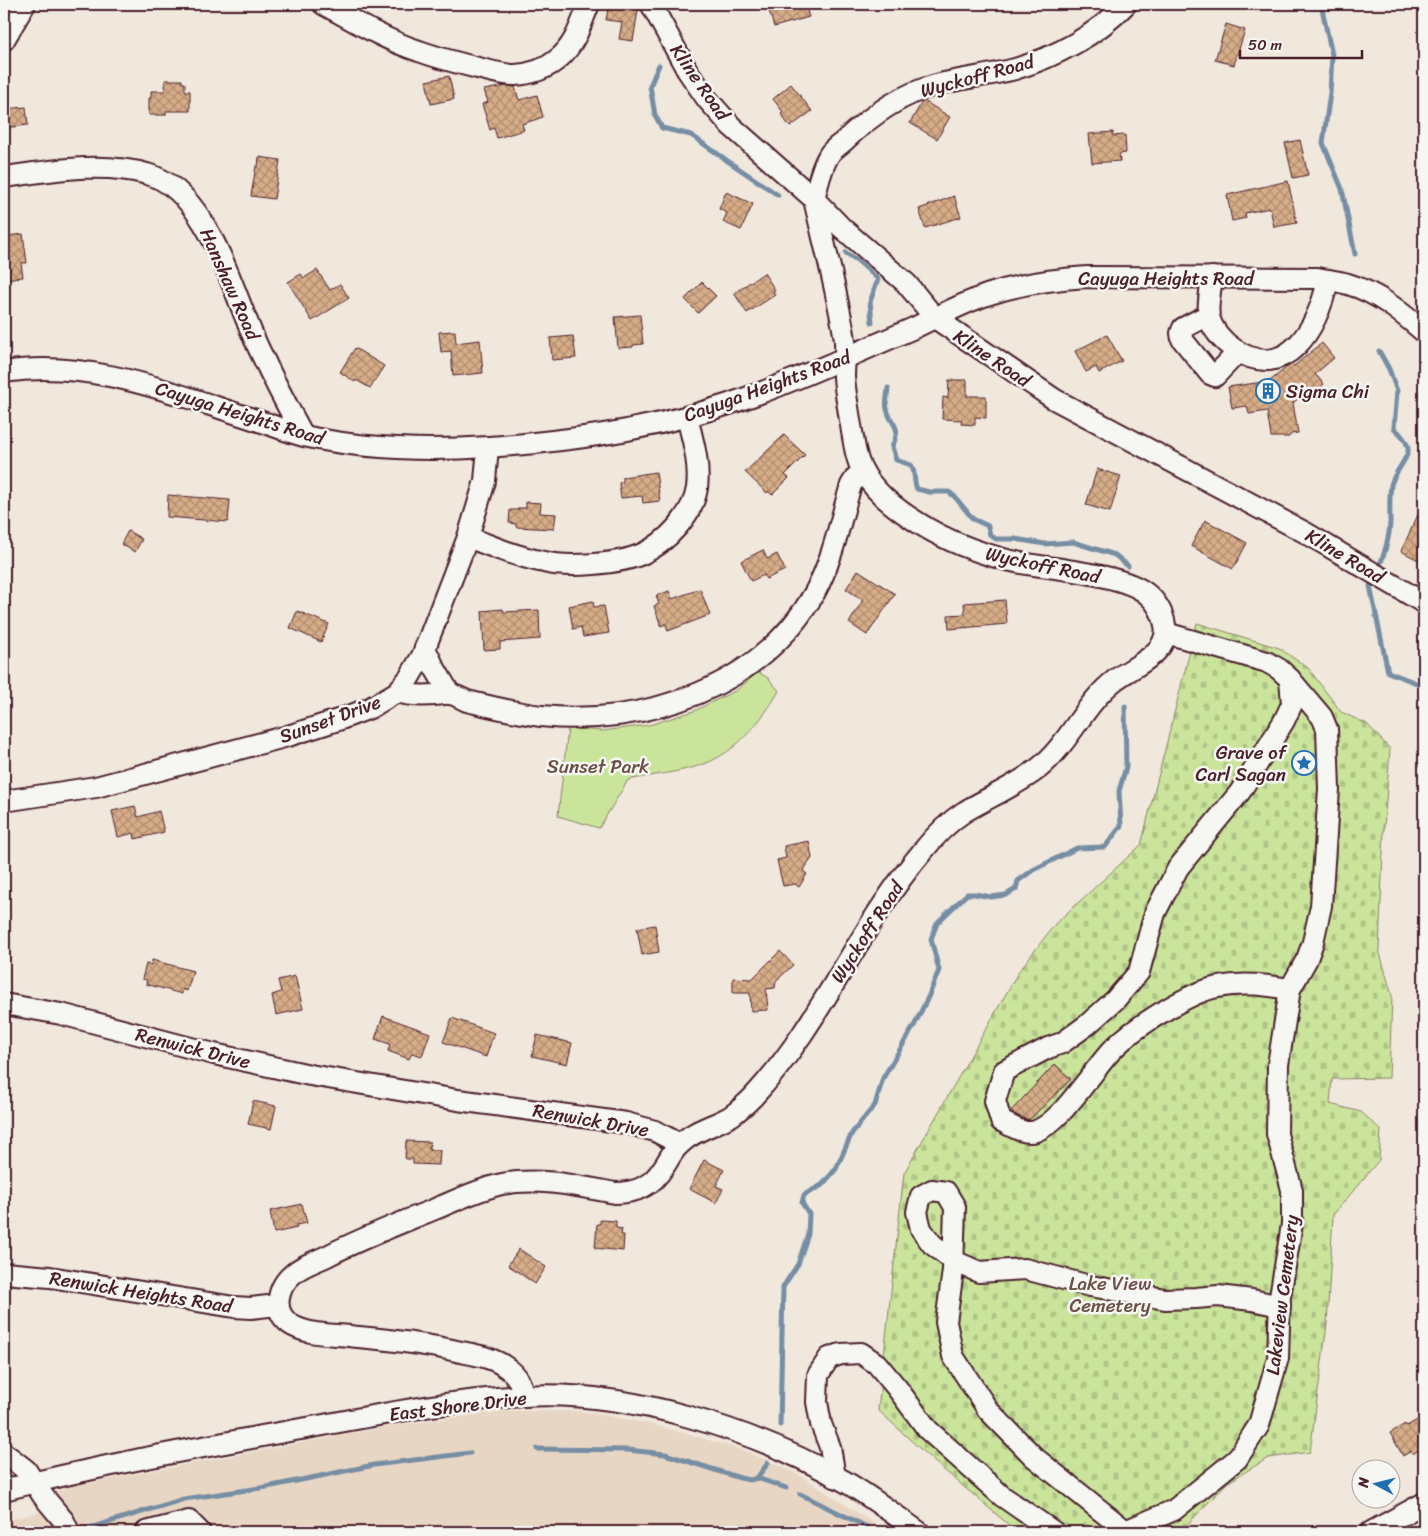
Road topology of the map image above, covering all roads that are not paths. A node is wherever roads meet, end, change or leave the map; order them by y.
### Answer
1 (25, 4) edge
2 (323, 4) edge
3 (589, 4) edge
4 (651, 4) edge
5 (1126, 4) edge
6 (4, 40) edge
7 (4, 177) edge
8 (814, 199) junction
9 (1212, 277) junction
10 (1328, 280) junction
11 (1208, 315) junction
12 (935, 318) junction
13 (1424, 332) edge
14 (1238, 352) junction
15 (845, 358) junction
16 (4, 372) edge
17 (687, 417) junction
18 (303, 435) junction
19 (488, 447) junction
20 (863, 471) junction
21 (468, 537) junction
22 (1424, 603) edge
23 (1166, 633) junction
24 (425, 648) junction
25 (1290, 679) junction
26 (398, 692) junction
27 (450, 694) junction
28 (4, 801) edge
29 (1290, 989) junction
30 (4, 1004) edge
31 (680, 1144) junction
32 (4, 1273) edge
33 (277, 1305) junction
34 (1280, 1306) junction
35 (524, 1396) junction
36 (4, 1453) edge
37 (835, 1477) junction
38 (34, 1482) junction
39 (4, 1490) edge
40 (1424, 1503) edge
41 (1395, 1526) edge
42 (1125, 1531) edge
43 (69, 1532) edge
44 (146, 1532) edge
45 (200, 1532) edge
46 (920, 1532) edge
47 (1054, 1532) edge
48 (1372, 1532) edge

1 - 6 street
2 - 3 street
4 - 8 street, Kline Road
5 - 8 street, Wyckoff Road
7 - 18 street, Hanshaw Road
8 - 12 street, Kline Road
8 - 15 street, Wyckoff Road
9 - 10 street, Cayuga Heights Road
9 - 11 street
9 - 12 street, Cayuga Heights Road
10 - 13 street, Cayuga Heights Road
10 - 14 street
11 - 14 street
11 - 14 street
12 - 15 street, Cayuga Heights Road
12 - 22 street, Kline Road
15 - 17 street, Cayuga Heights Road
15 - 20 street, Wyckoff Road
16 - 18 street, Cayuga Heights Road
17 - 19 street, Cayuga Heights Road
17 - 21 street
18 - 19 street, Cayuga Heights Road
19 - 21 street, Sunset Drive
20 - 23 street, Wyckoff Road
20 - 27 street
21 - 24 street, Sunset Drive
23 - 25 street, Lakeview Cemetery
23 - 31 street, Wyckoff Road
24 - 26 street, Sunset Drive
24 - 27 street
25 - 29 street, Lakeview Cemetery
25 - 29 street
26 - 27 street
26 - 28 street, Sunset Drive
29 - 34 street, Lakeview Cemetery
30 - 31 street, Renwick Drive
31 - 33 street, Renwick Drive
32 - 33 street, Renwick Heights Road
33 - 35 street
34 - 42 street, Lakeview Cemetery
34 - 42 street
35 - 37 street, East Shore Drive
35 - 38 street, East Shore Drive
36 - 38 street
37 - 46 street, East Shore Drive
37 - 47 street
38 - 39 street, East Shore Drive
38 - 43 street
40 - 41 street
41 - 48 street
44 - 45 street

